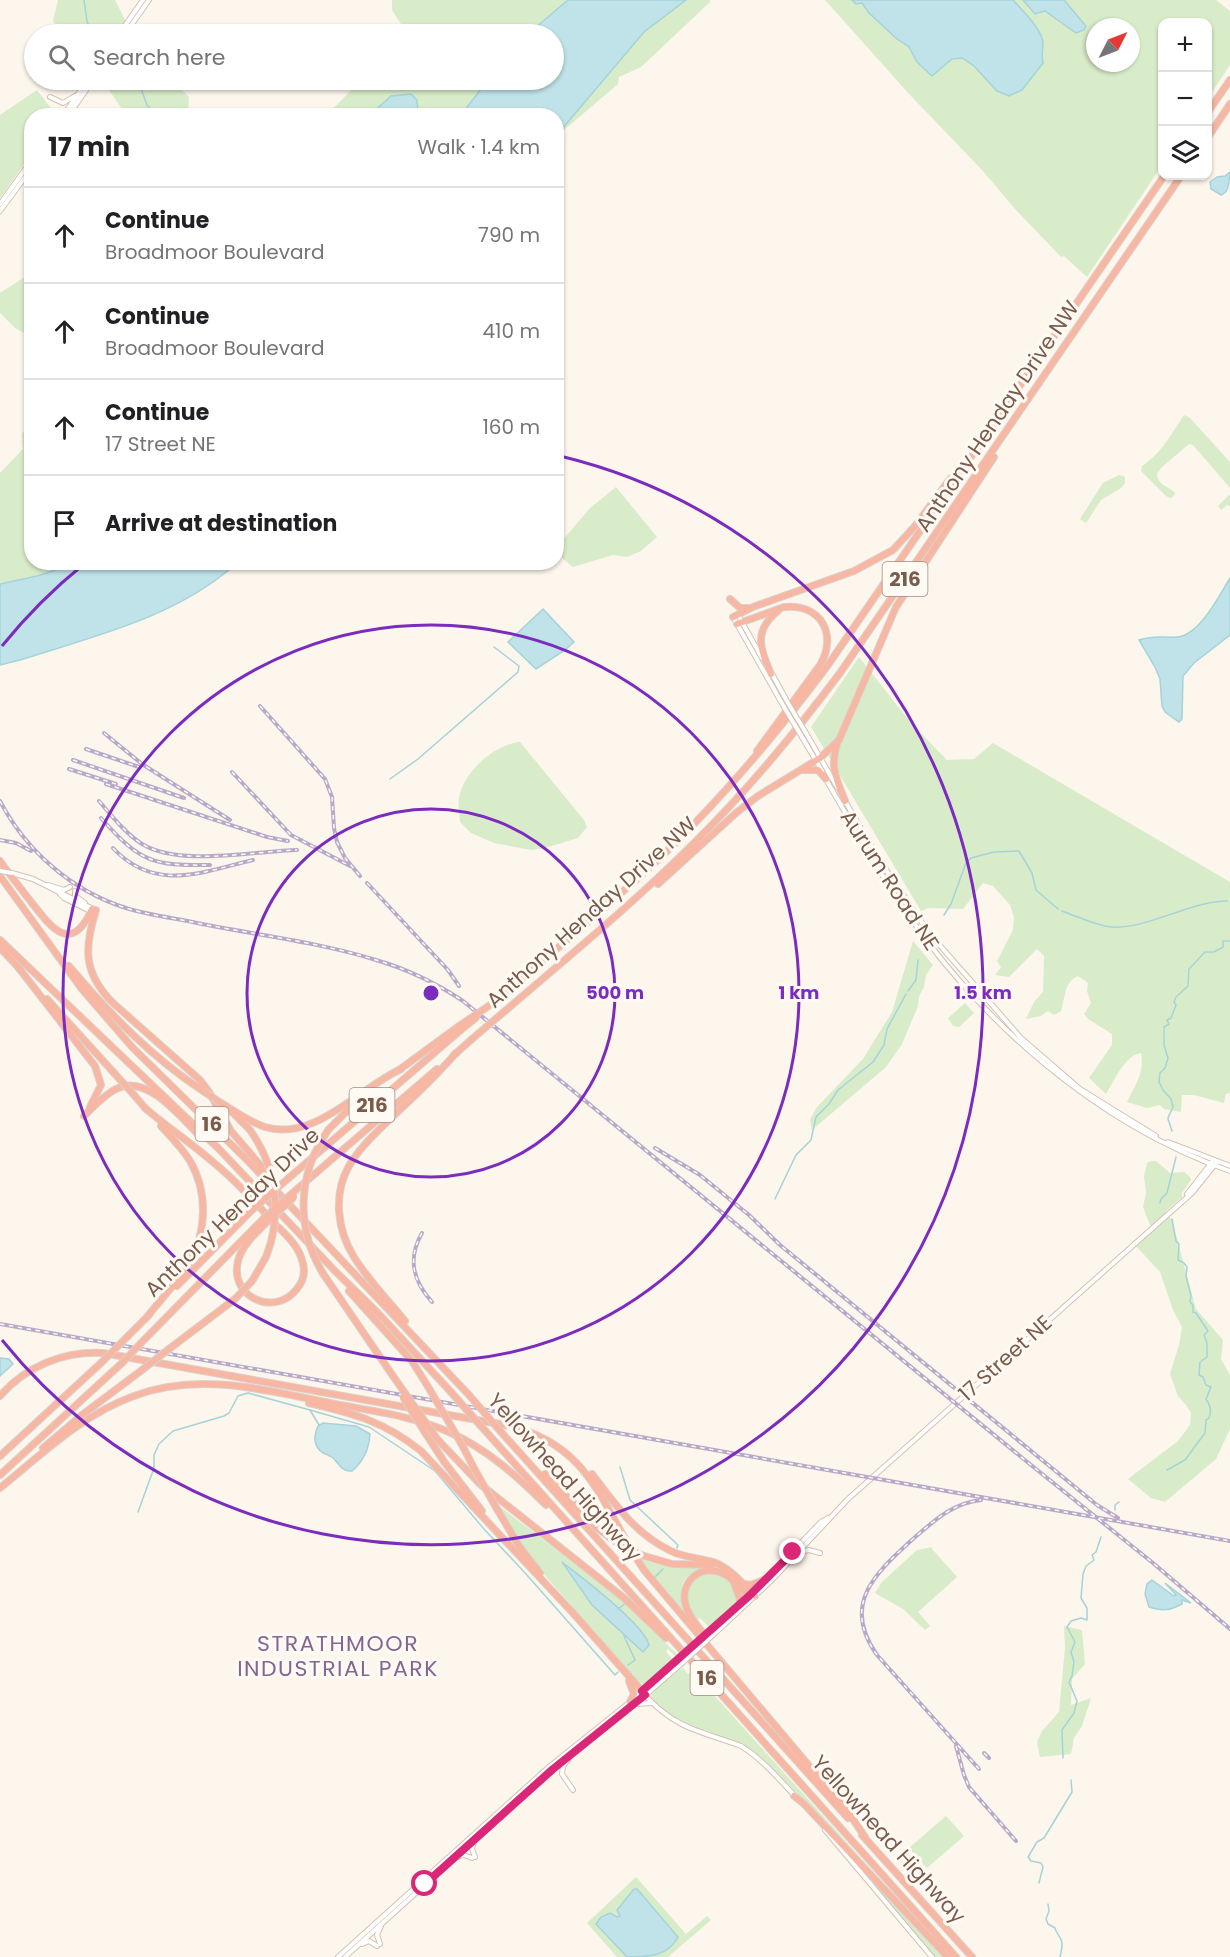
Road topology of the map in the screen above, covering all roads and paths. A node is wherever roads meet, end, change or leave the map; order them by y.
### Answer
1 (143, 0) edge
2 (149, 0) edge
3 (129, 24) edge
4 (130, 24) edge
5 (1230, 80) edge
6 (80, 90) edge
7 (80, 90) edge
8 (86, 90) edge
9 (50, 97) dead end
10 (1230, 104) edge
11 (1212, 106) edge
12 (68, 108) edge
13 (74, 108) edge
14 (1212, 131) edge
15 (24, 172) edge
16 (24, 178) edge
17 (1161, 180) edge
18 (1178, 180) edge
19 (1, 208) edge
20 (1011, 425) junction
21 (968, 462) junction
22 (730, 599) dead end
23 (784, 607) junction
24 (753, 608) junction
25 (736, 616) joint
26 (740, 623) junction
27 (771, 674) junction
28 (786, 705) junction
29 (839, 740) junction
30 (818, 759) junction
31 (751, 762) junction
32 (799, 771) junction
33 (826, 779) junction
34 (845, 801) junction
35 (0, 861) edge
36 (0, 873) edge
37 (41, 884) junction
38 (70, 887) dead end
39 (75, 891) dead end
40 (633, 902) junction
41 (93, 910) junction
42 (27, 914) junction
43 (0, 940) edge
44 (0, 948) edge
45 (18, 967) junction
46 (496, 1001) joint
47 (460, 1028) junction
48 (456, 1053) junction
49 (401, 1069) junction
50 (221, 1103) junction
51 (145, 1108) junction
52 (1199, 1159) junction
53 (1214, 1163) junction
54 (1230, 1166) edge
55 (238, 1169) junction
56 (1225, 1169) junction
57 (1230, 1171) edge
58 (1205, 1174) junction
59 (303, 1219) junction
60 (266, 1220) junction
61 (335, 1271) junction
62 (147, 1317) junction
63 (424, 1345) junction
64 (391, 1374) junction
65 (274, 1392) junction
66 (0, 1396) edge
67 (501, 1432) junction
68 (541, 1437) junction
69 (0, 1456) edge
70 (0, 1475) edge
71 (0, 1487) edge
72 (559, 1513) junction
73 (829, 1518) junction
74 (514, 1550) junction
75 (820, 1553) dead end
76 (795, 1556) junction
77 (724, 1568) junction
78 (766, 1579) junction
79 (732, 1580) junction
80 (742, 1582) junction
81 (752, 1596) junction
82 (739, 1605) junction
83 (573, 1614) junction
84 (711, 1633) junction
85 (691, 1660) junction
86 (627, 1675) junction
87 (741, 1683) junction
88 (644, 1693) junction
89 (632, 1703) junction
90 (653, 1704) junction
91 (576, 1750) junction
92 (573, 1790) dead end
93 (794, 1796) junction
94 (865, 1837) junction
95 (475, 1839) junction
96 (456, 1857) junction
97 (382, 1923) junction
98 (949, 1931) junction
99 (358, 1945) junction
100 (338, 1957) edge
101 (345, 1957) edge
102 (932, 1957) edge
103 (948, 1957) edge
104 (956, 1957) edge
105 (972, 1957) edge
106 (977, 1957) edge

1 - 3 main road
2 - 4 main road
5 - 11 highway
6 - 9 main road
7 - 12 main road
8 - 13 main road
10 - 14 highway
15 - 19 main road
16 - 19 main road
17 - 21 highway, Anthony Henday Drive NW / 216
18 - 20 highway, Anthony Henday Drive NW / 216
20 - 29 highway
20 - 40 highway, Anthony Henday Drive NW / 216
21 - 24 highway
21 - 31 highway, Anthony Henday Drive NW / 216
22 - 24 highway
23 - 26 highway
23 - 27 highway
23 - 31 highway
24 - 25 highway
25 - 26 main road
26 - 27 main road
26 - 28 main road
27 - 28 main road
28 - 30 main road, Aurum Road NE, bridge
29 - 30 highway
29 - 34 highway
30 - 32 highway
30 - 33 main road, Aurum Road NE
30 - 34 main road, Aurum Road NE
31 - 46 highway, Anthony Henday Drive NW / 216
32 - 33 highway
32 - 40 highway
33 - 52 main road, Aurum Road NE
34 - 53 main road, Aurum Road NE
35 - 41 highway
36 - 37 main road, bridge
36 - 42 highway, 16
37 - 38 main road
37 - 41 main road
39 - 41 main road
40 - 48 highway, Anthony Henday Drive NW / 216, bridge
41 - 59 highway
42 - 50 highway, bridge
42 - 59 highway, Yellowhead Highway / 16
43 - 55 highway, 16
44 - 45 highway
45 - 51 highway, bridge
45 - 55 highway
46 - 47 highway, Anthony Henday Drive / 216, bridge
47 - 49 highway
47 - 62 highway, Anthony Henday Drive / 216, bridge
48 - 60 highway, Anthony Henday Drive / 216, bridge
48 - 63 highway
49 - 50 highway
49 - 64 highway, bridge
50 - 71 highway, bridge
51 - 60 highway
51 - 62 highway
52 - 53 main road, Aurum Road NE
52 - 58 main road
53 - 54 main road, Aurum Road NE
53 - 56 main road, Aurum Road NE
53 - 58 main road, 17 Street NE
55 - 61 highway, Yellowhead Highway / 16
56 - 57 main road, Aurum Road NE
56 - 58 main road
58 - 73 main road, 17 Street NE
59 - 63 highway, Yellowhead Highway / 16
60 - 70 highway, Anthony Henday Drive, bridge
61 - 72 highway, Yellowhead Highway / 16, bridge
61 - 83 highway, bridge
62 - 69 highway, Anthony Henday Drive / 216, bridge
63 - 67 highway, Yellowhead Highway / 16, bridge
64 - 74 highway, bridge
64 - 85 highway, bridge
65 - 71 highway
65 - 72 highway
65 - 74 highway
66 - 68 highway
67 - 77 highway, bridge
67 - 94 highway, Yellowhead Highway / 16
68 - 77 highway
68 - 87 highway
72 - 85 highway, Yellowhead Highway / 16
73 - 76 main road, 17 Street NE
73 - 78 main road, 17 Street NE
74 - 83 highway
75 - 76 main road
76 - 81 main road, 17 Street NE
77 - 80 highway
78 - 80 highway
78 - 81 main road, 17 Street NE
79 - 81 highway
79 - 82 highway
79 - 87 highway
80 - 81 highway
81 - 82 main road
81 - 84 main road
82 - 84 main road
83 - 86 highway
84 - 88 main road, bridge
85 - 104 highway, Yellowhead Highway / 16
86 - 88 highway
86 - 89 highway
87 - 94 highway
88 - 89 main road
88 - 90 main road
89 - 90 main road
89 - 91 main road
89 - 100 main road
90 - 93 main road
91 - 92 main road
91 - 95 main road
93 - 102 main road
93 - 103 highway
94 - 98 highway, Yellowhead Highway / 16
95 - 96 main road
95 - 96 main road
96 - 97 main road
97 - 99 main road
97 - 99 main road
98 - 105 highway, Yellowhead Highway / 16
98 - 106 highway
99 - 101 main road

